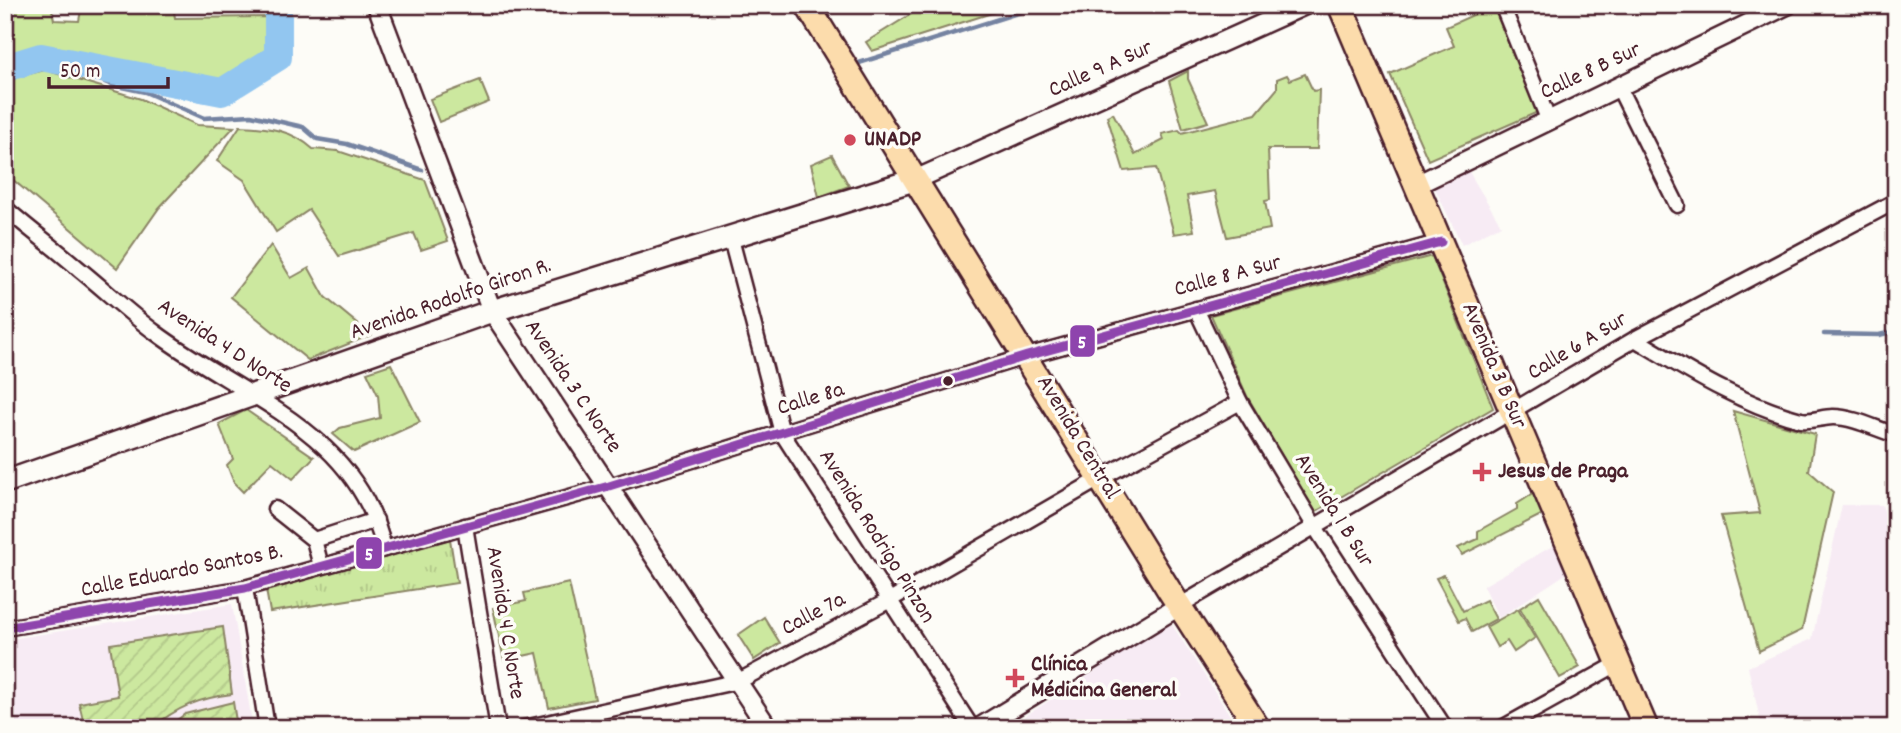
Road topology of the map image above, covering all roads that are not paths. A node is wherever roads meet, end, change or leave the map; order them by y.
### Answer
1 (377, 5) edge
2 (807, 5) edge
3 (1340, 5) edge
4 (1502, 5) edge
5 (1787, 5) edge
6 (1297, 7) edge
7 (1618, 86) junction
8 (1548, 119) junction
9 (918, 179) junction
10 (1416, 185) junction
11 (1896, 201) edge
12 (1677, 205) dead end
13 (7, 212) edge
14 (731, 239) junction
15 (1441, 242) junction
16 (1196, 309) junction
17 (492, 311) junction
18 (1635, 339) junction
19 (1027, 356) junction
20 (253, 396) junction
21 (1240, 402) junction
22 (1513, 412) junction
23 (782, 433) junction
24 (1896, 435) edge
25 (1101, 478) junction
26 (5, 482) edge
27 (609, 486) junction
28 (275, 509) dead end
29 (376, 520) junction
30 (465, 526) junction
31 (1315, 527) junction
32 (314, 540) junction
33 (384, 549) junction
34 (321, 566) junction
35 (245, 588) junction
36 (888, 601) junction
37 (1179, 606) junction
38 (5, 628) edge
39 (1619, 663) junction
40 (739, 681) junction
41 (267, 728) edge
42 (498, 728) edge
43 (524, 728) edge
44 (768, 728) edge
45 (972, 728) edge
46 (979, 728) edge
47 (1258, 728) edge
48 (1445, 728) edge
49 (1502, 728) edge
50 (1646, 728) edge

1 - 17 street, Avenida 3 C Norte
2 - 9 main road, Avenida Central
3 - 10 main road, Avenida 3 B Sur
4 - 8 street
5 - 7 street, Calle 8 B Sur
6 - 9 street, Calle 9 A Sur
7 - 8 street, Calle 8 B Sur
7 - 12 street
8 - 10 street, Calle 8 B Sur
9 - 14 main road, Avenida Rodolfo Giron R.
9 - 19 main road, Avenida Central
10 - 15 main road, Avenida 3 B Sur
11 - 18 street, Calle 6 A Sur
13 - 20 street, Avenida 4 D Norte
14 - 17 main road, Avenida Rodolfo Giron R.
14 - 23 street, Avenida Rodrigo Pinzon
15 - 16 street, Calle 8 A Sur
15 - 22 main road, Avenida 3 B Sur
16 - 19 street, Calle 8 A Sur
16 - 21 street, Avenida 1 B Sur
17 - 20 main road, Avenida Rodolfo Giron R.
17 - 27 street, Avenida 3 C Norte
18 - 22 street, Calle 6 A Sur
18 - 24 street
19 - 23 street, Calle 8a
19 - 25 main road, Avenida Central
20 - 26 main road, Avenida Rodolfo Giron R.
20 - 29 street, Avenida 4 D Norte
21 - 25 street, Calle 7a
21 - 31 street, Avenida 1 B Sur
22 - 31 street, Calle 6 A Sur
22 - 39 main road, Avenida 3 B Sur
23 - 27 street, Calle 8a
23 - 36 street, Avenida Rodrigo Pinzon
25 - 36 street, Calle 7a
25 - 37 main road, Avenida Central
27 - 30 street, Calle Eduardo Santos B.
27 - 40 street, Avenida 3 C Norte
28 - 32 street
29 - 32 street
29 - 33 street, Avenida 4 D Norte
30 - 33 street, Calle Eduardo Santos B.
30 - 42 street, Avenida 4 C Norte
31 - 37 street, Calle 6 A Sur
31 - 48 street, Avenida 1 B Sur
32 - 34 street
33 - 34 street, Calle Eduardo Santos B.
34 - 35 street, Calle Eduardo Santos B.
35 - 38 street, Calle Eduardo Santos B.
35 - 41 street
36 - 40 street, Calle 7a
36 - 45 street, Avenida Rodrigo Pinzon
37 - 46 street
37 - 47 main road, Avenida Central
39 - 49 street
39 - 50 main road, Avenida 3 B Sur
40 - 43 street, Calle 7a
40 - 44 street, Avenida 3 C Norte

